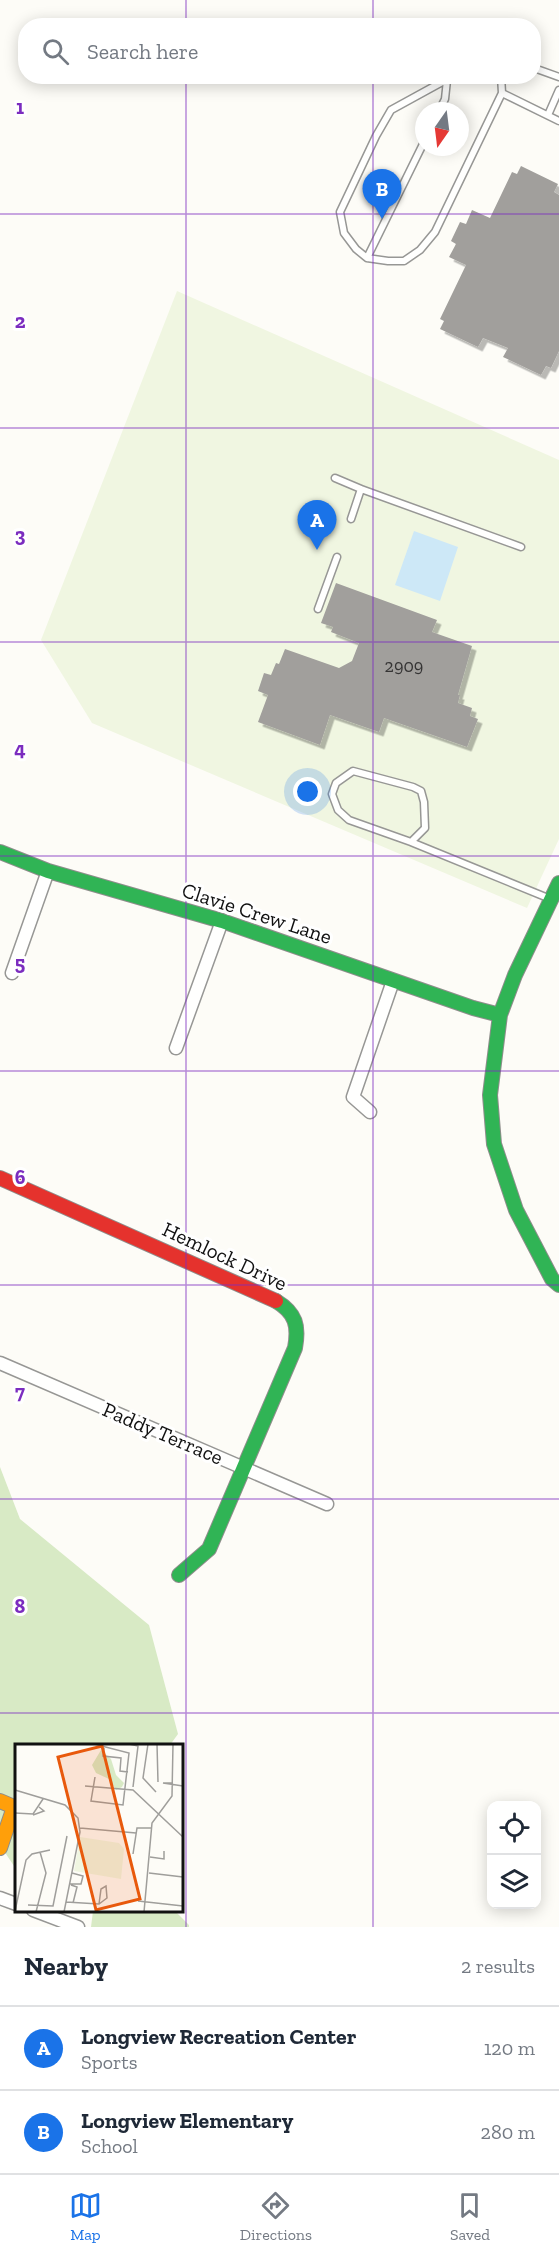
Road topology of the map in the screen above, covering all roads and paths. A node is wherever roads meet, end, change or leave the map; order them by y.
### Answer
1 (541, 71) edge
2 (559, 77) edge
3 (439, 84) edge
4 (449, 84) edge
5 (501, 84) edge
6 (559, 90) edge
7 (502, 93) junction
8 (444, 102) edge
9 (548, 115) junction
10 (559, 121) edge
11 (417, 156) edge
12 (367, 258) junction
13 (335, 478) dead end
14 (361, 489) junction
15 (351, 519) dead end
16 (521, 547) dead end
17 (337, 557) dead end
18 (318, 609) dead end
19 (411, 843) junction
20 (0, 852) edge
21 (48, 871) junction
22 (559, 883) edge
23 (551, 899) junction
24 (222, 921) junction
25 (12, 973) dead end
26 (393, 981) junction
27 (500, 1016) junction
28 (176, 1048) dead end
29 (370, 1112) dead end
30 (0, 1178) edge
31 (559, 1285) edge
32 (0, 1363) edge
33 (243, 1468) junction
34 (327, 1504) dead end
35 (178, 1575) dead end
36 (0, 1801) edge
37 (0, 1848) edge
38 (0, 1898) edge
39 (15, 1904) edge
40 (36, 1912) edge
41 (78, 1927) edge

1 - 2 lane
3 - 12 lane
4 - 8 lane
5 - 7 lane
6 - 9 lane
7 - 9 lane
7 - 12 lane
9 - 10 lane
11 - 12 lane
13 - 14 lane
14 - 15 lane
14 - 16 lane
17 - 18 lane
19 - 19 lane
19 - 23 lane
20 - 21 street, Clavie Crew Lane
21 - 24 street, Clavie Crew Lane
21 - 25 street
22 - 23 street
23 - 27 street
24 - 26 street, Clavie Crew Lane
24 - 28 street
26 - 27 street, Clavie Crew Lane
26 - 29 street
27 - 31 street
30 - 33 street, Hemlock Drive
32 - 33 street, Paddy Terrace
33 - 34 street, Paddy Terrace
33 - 35 street, Hemlock Drive
36 - 37 street
38 - 39 street
40 - 41 street

